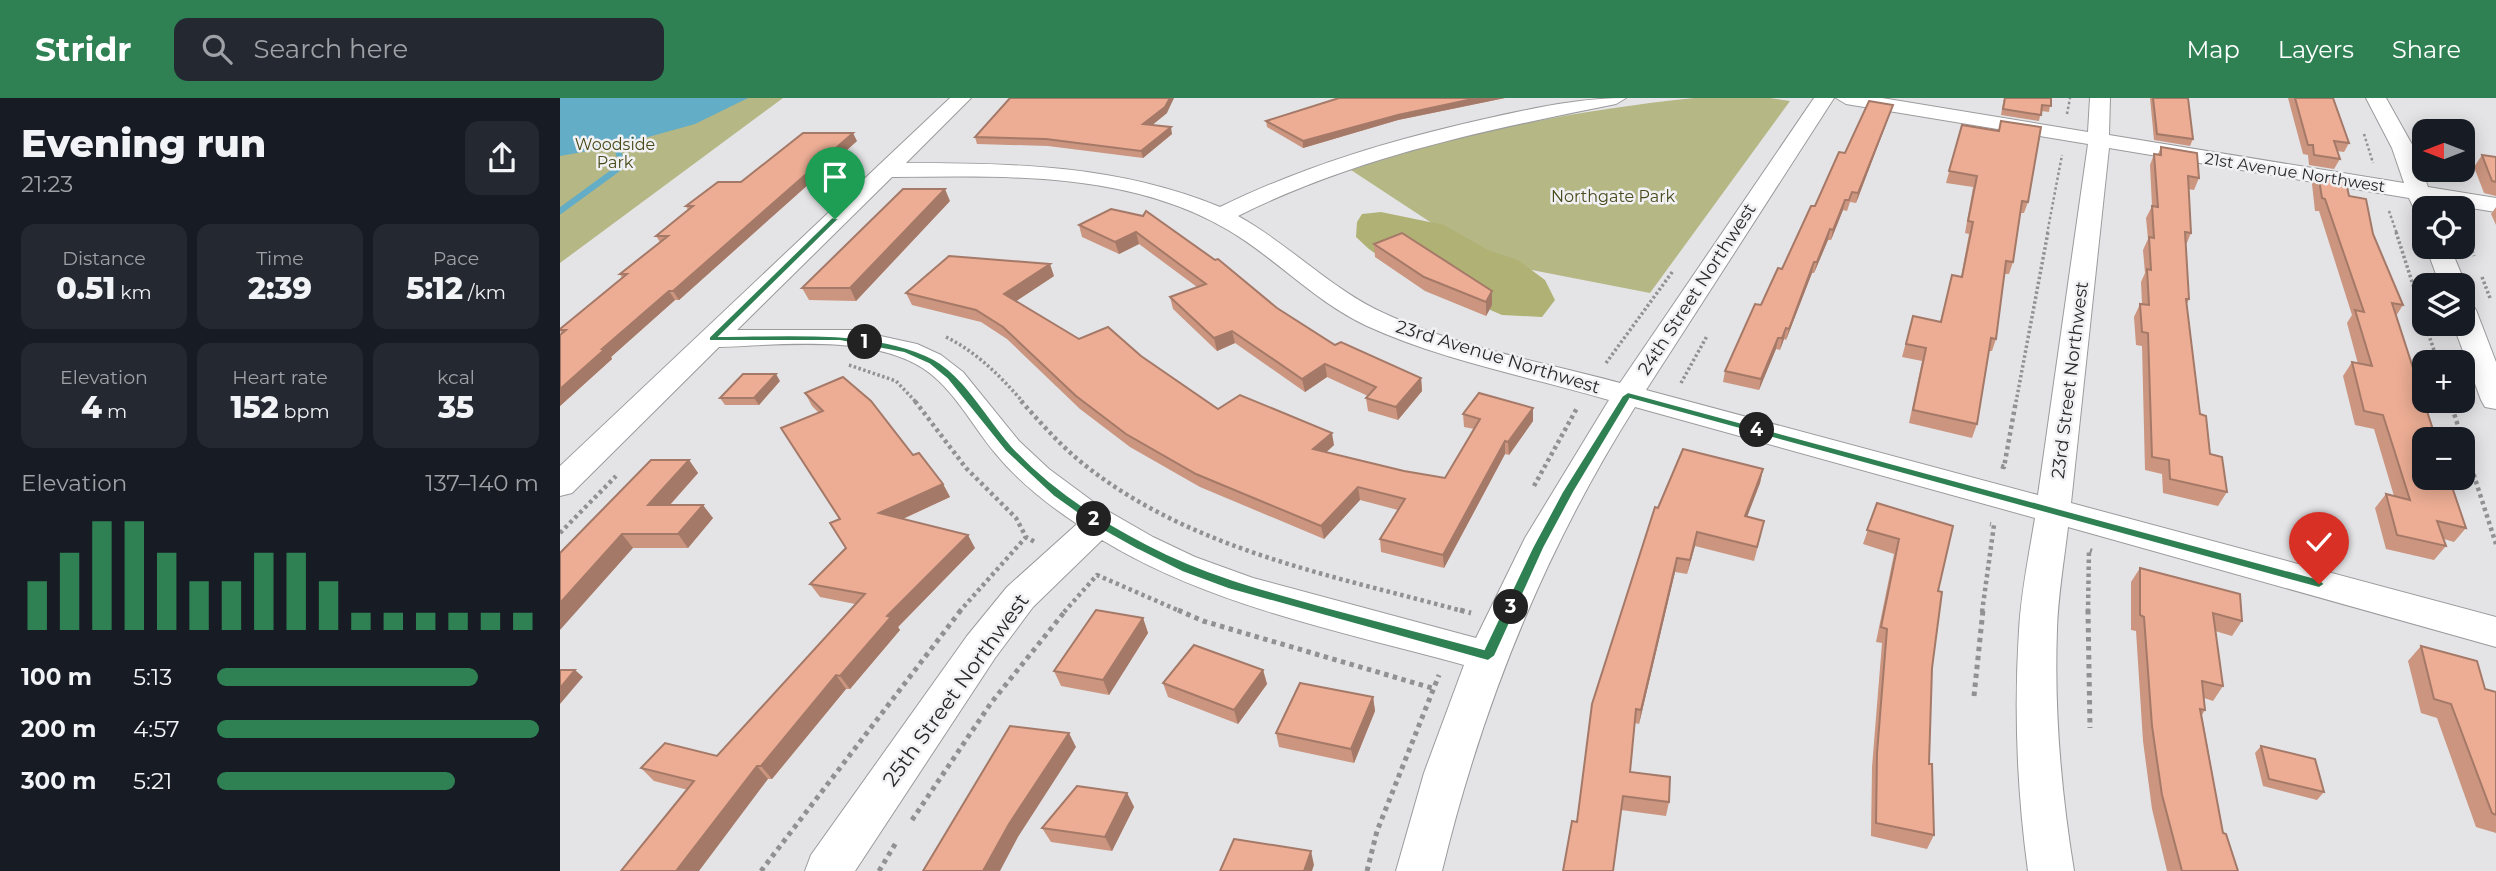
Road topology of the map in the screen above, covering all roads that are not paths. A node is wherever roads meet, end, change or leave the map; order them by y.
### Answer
1 (961, 98) edge
2 (1616, 98) edge
3 (1824, 98) edge
4 (1846, 98) edge
5 (2101, 98) edge
6 (2376, 98) edge
7 (2098, 139) junction
8 (885, 170) junction
9 (2419, 196) edge
10 (2412, 199) edge
11 (2475, 204) edge
12 (2496, 205) edge
13 (1220, 216) junction
14 (2472, 336) edge
15 (712, 339) junction
16 (1628, 396) junction
17 (2496, 400) edge
18 (560, 485) edge
19 (2053, 510) junction
20 (1099, 523) junction
21 (2496, 632) edge
22 (1488, 656) junction
23 (828, 871) edge
24 (1419, 871) edge
25 (2051, 871) edge

1 - 8 street
2 - 13 street
3 - 16 street, 24th Street Northwest
4 - 7 street, 21st Avenue Northwest
5 - 7 street, 23rd Street Northwest
6 - 9 street
7 - 10 street, 21st Avenue Northwest
7 - 19 street, 23rd Street Northwest
8 - 13 street, 23rd Avenue Northwest
8 - 15 street
11 - 12 street, 21st Avenue Northwest
13 - 16 street, 23rd Avenue Northwest
14 - 17 street
15 - 18 street
15 - 20 street
16 - 19 street, 23rd Avenue Northwest
16 - 22 street, 24th Street Northwest
19 - 21 street, 23rd Avenue Northwest
19 - 25 street, 23rd Street Northwest
20 - 22 street
20 - 23 street, 25th Street Northwest
22 - 24 street, 24th Street Northwest

